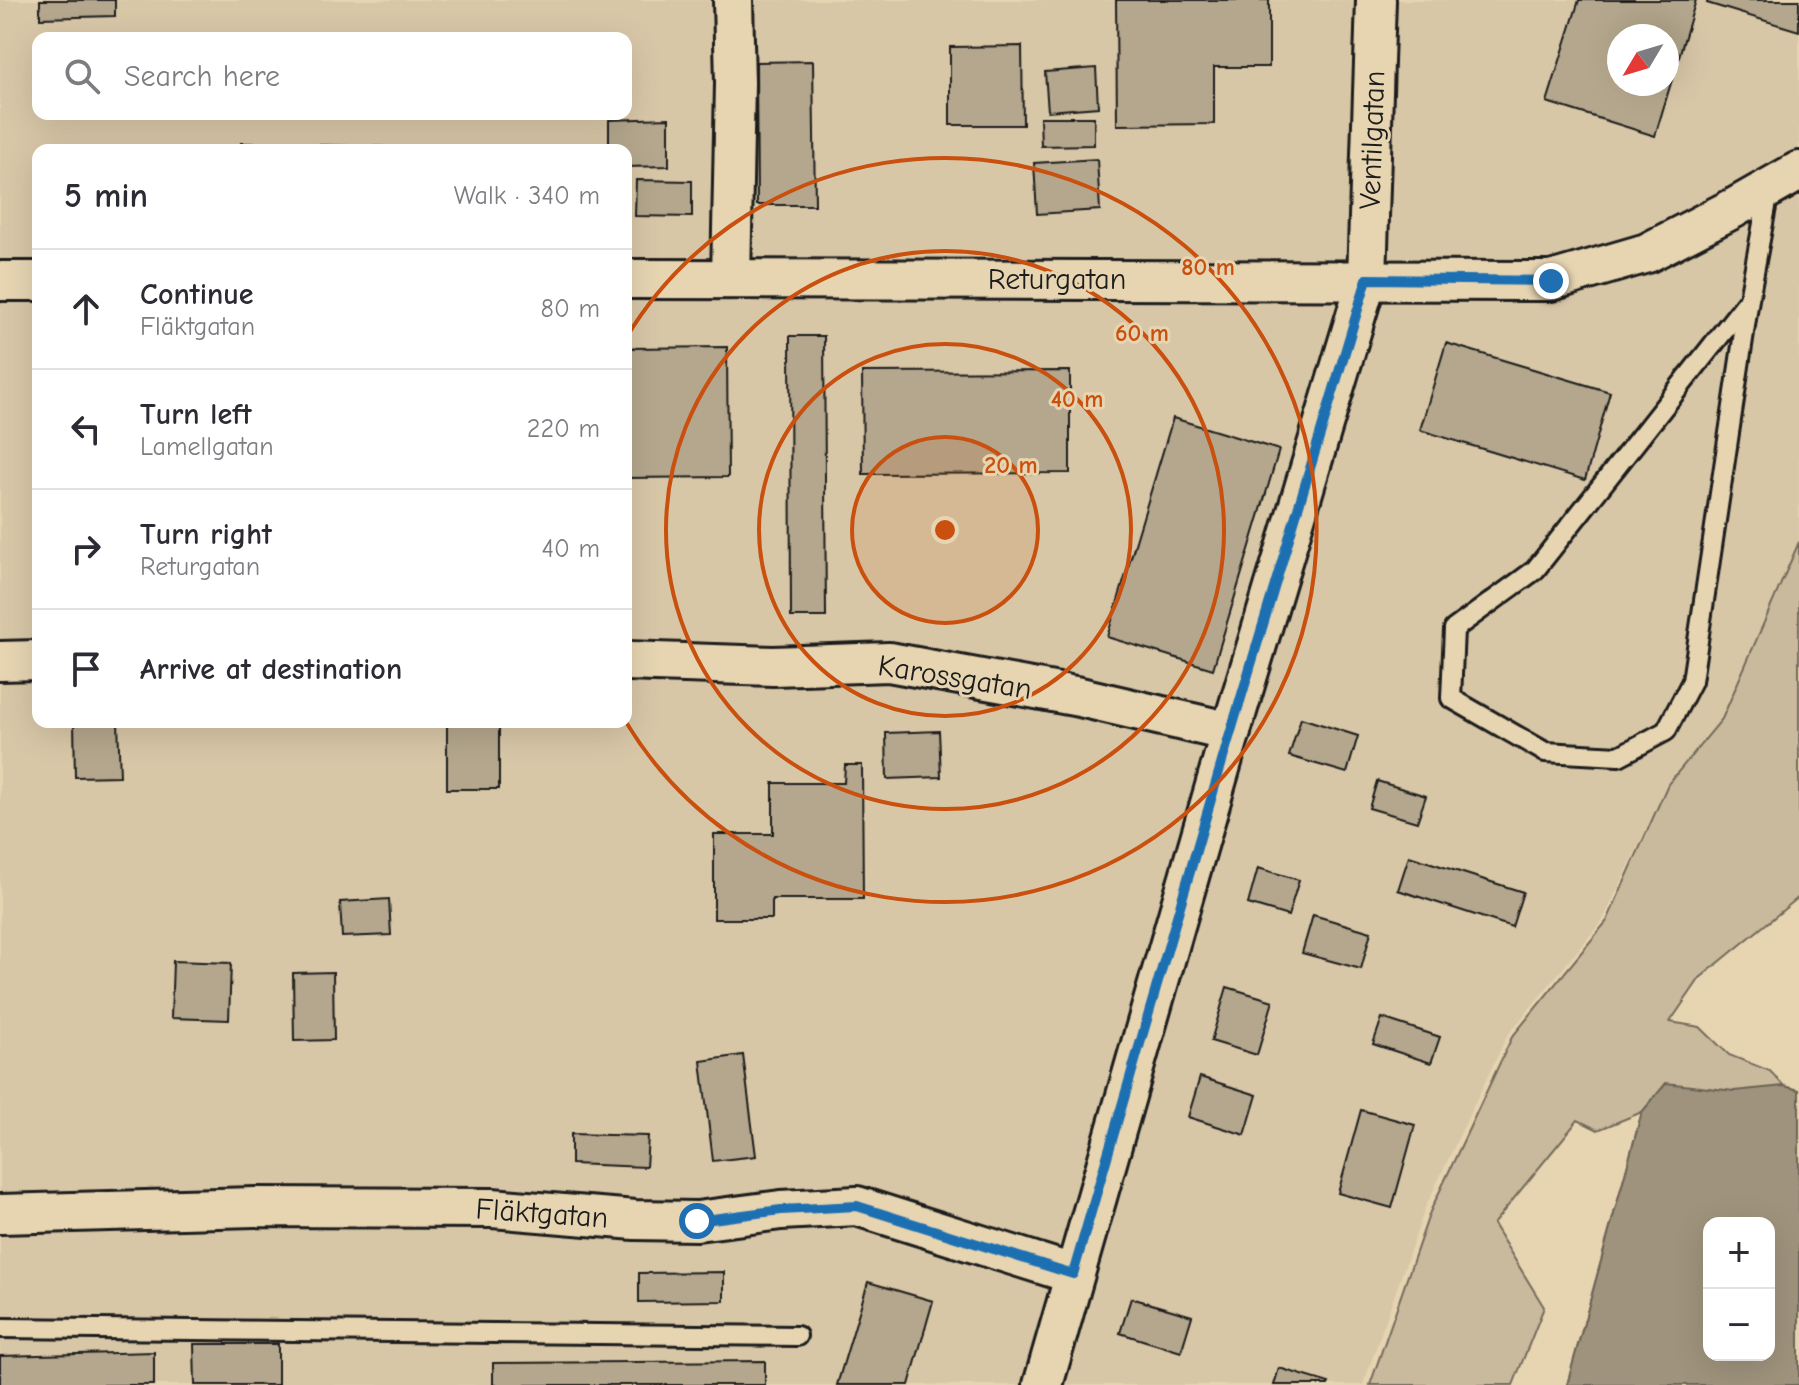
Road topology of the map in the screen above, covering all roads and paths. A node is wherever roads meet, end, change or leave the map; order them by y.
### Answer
1 (733, 0) edge
2 (1376, 0) edge
3 (1784, 179) edge
4 (632, 279) edge
5 (731, 279) junction
6 (1367, 279) junction
7 (0, 281) edge
8 (32, 281) edge
9 (1749, 299) junction
10 (32, 660) edge
11 (0, 661) edge
12 (632, 661) edge
13 (1231, 732) junction
14 (0, 1214) edge
15 (1073, 1274) junction
16 (0, 1328) edge
17 (797, 1336) dead end
18 (1043, 1385) edge

1 - 5 street
2 - 6 street, Ventilgatan
3 - 6 street, Returgatan
3 - 9 lane
4 - 5 street, Returgatan
5 - 6 street, Returgatan
6 - 13 street, Ventilgatan
7 - 8 street
9 - 9 lane
10 - 11 street
12 - 13 street, Karossgatan
13 - 15 street, Ventilgatan
14 - 15 street, Fläktgatan
15 - 18 street, Ventilgatan
16 - 17 lane

